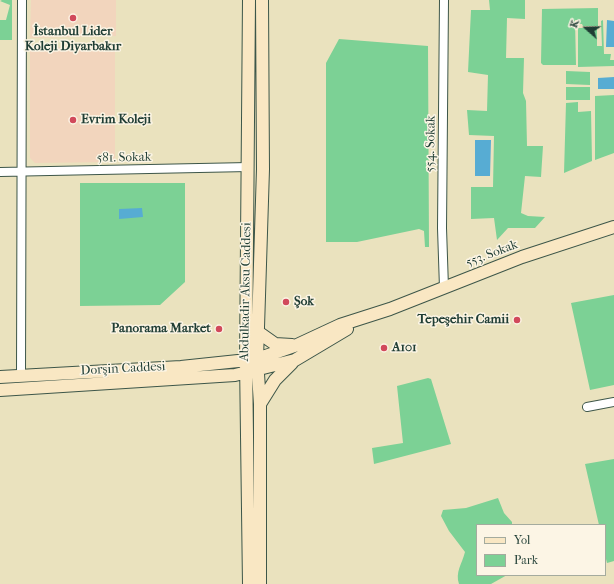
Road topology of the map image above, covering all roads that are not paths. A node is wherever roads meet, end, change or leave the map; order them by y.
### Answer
1 (22, 0) edge
2 (249, 0) edge
3 (262, 0) edge
4 (444, 0) edge
5 (249, 167) junction
6 (0, 172) edge
7 (20, 172) junction
8 (614, 227) edge
9 (444, 288) junction
10 (382, 312) junction
11 (258, 332) junction
12 (297, 345) junction
13 (295, 360) junction
14 (252, 366) junction
15 (21, 376) junction
16 (0, 377) edge
17 (0, 390) edge
18 (614, 402) edge
19 (260, 404) junction
20 (587, 407) dead end
21 (249, 584) edge
22 (260, 584) edge

1 - 7 street
2 - 5 main road, Abdulkadir Aksu Caddesi
3 - 11 main road, Abdulkadir Aksu Caddesi
4 - 9 street, 554. Sokak
5 - 7 street, 581. Sokak
5 - 14 main road, Abdulkadir Aksu Caddesi
6 - 7 street, 581. Sokak
7 - 15 street
8 - 9 main road, 553. Sokak
9 - 10 main road, 553. Sokak
10 - 12 main road
10 - 13 main road
11 - 12 main road
11 - 14 main road, Abdulkadir Aksu Caddesi
12 - 14 main road
13 - 14 main road
13 - 19 main road
14 - 15 main road, Dorşin Caddesi
14 - 17 main road, Dorşin Caddesi
14 - 19 main road, Abdulkadir Aksu Caddesi
14 - 21 main road, Abdulkadir Aksu Caddesi
15 - 16 main road, Dorşin Caddesi
18 - 20 street
19 - 22 main road, Abdulkadir Aksu Caddesi

